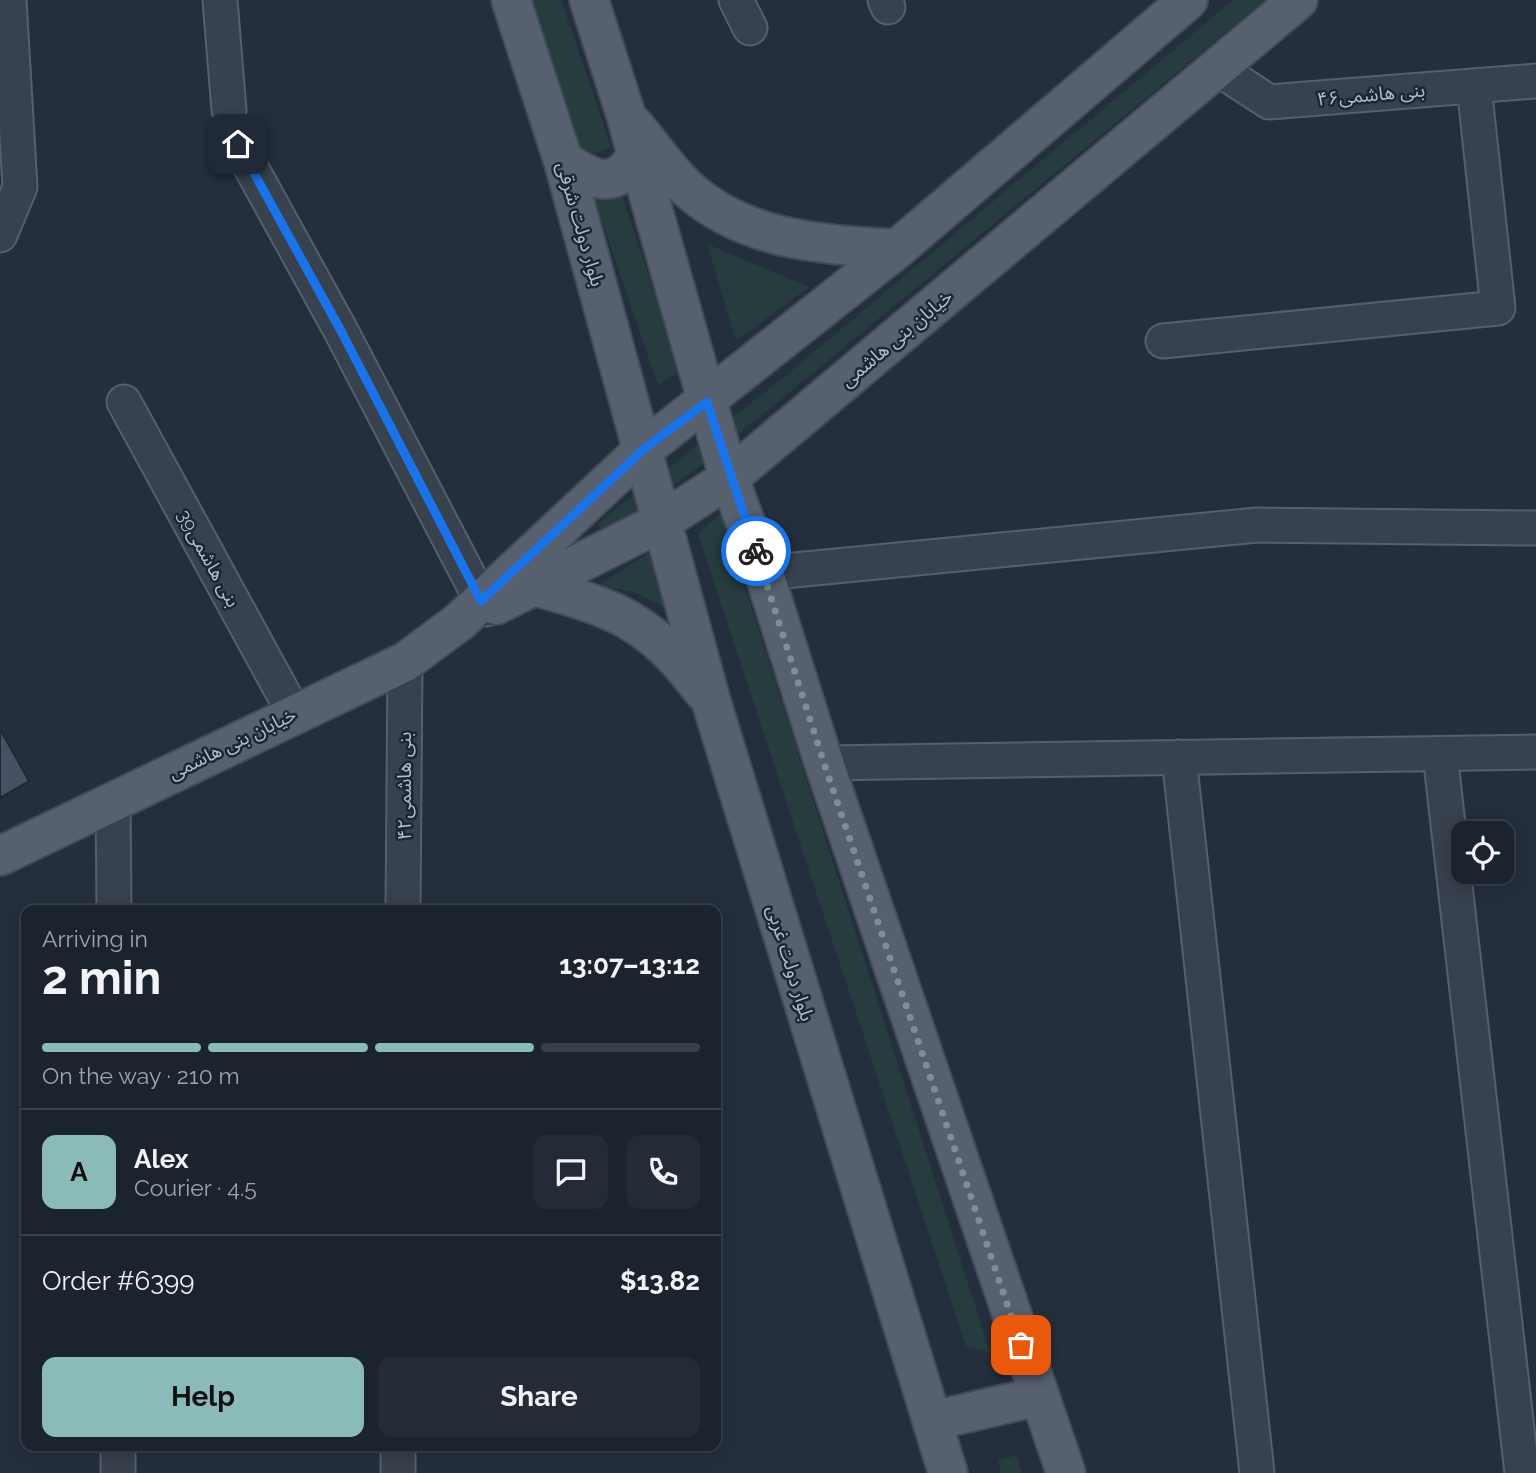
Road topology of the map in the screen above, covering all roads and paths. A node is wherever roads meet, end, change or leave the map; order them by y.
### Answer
1 (9, 0) edge
2 (220, 0) edge
3 (511, 0) edge
4 (589, 0) edge
5 (1188, 0) edge
6 (1298, 0) edge
7 (1216, 68) junction
8 (1536, 81) edge
9 (1474, 86) junction
10 (229, 110) dead end
11 (626, 115) junction
12 (238, 144) dead end
13 (563, 160) junction
14 (0, 235) edge
15 (897, 249) junction
16 (1163, 341) dead end
17 (124, 402) dead end
18 (707, 402) junction
19 (644, 449) junction
20 (729, 478) junction
21 (663, 521) junction
22 (1536, 528) edge
23 (764, 573) junction
24 (534, 586) junction
25 (476, 611) junction
26 (405, 662) junction
27 (711, 701) junction
28 (294, 713) junction
29 (1536, 752) edge
30 (1440, 754) junction
31 (1179, 757) junction
32 (824, 763) junction
33 (113, 800) junction
34 (0, 856) edge
35 (114, 905) edge
36 (403, 905) edge
37 (1039, 1396) junction
38 (932, 1421) junction
39 (118, 1451) edge
40 (398, 1451) edge
41 (118, 1473) edge
42 (398, 1473) edge
43 (948, 1473) edge
44 (1066, 1473) edge
45 (1257, 1473) edge
46 (1522, 1473) edge

1 - 14 street
2 - 10 street
3 - 13 main road, بلوار دولت شرقی
4 - 11 main road
5 - 15 main road, خیابان بنی هاشمی
6 - 7 main road, خیابان بنی هاشمی
7 - 9 street, بنی هاشمی۴۶
7 - 20 main road, خیابان بنی هاشمی
8 - 9 street, بنی هاشمی۴۶
9 - 16 street
11 - 13 main road
11 - 15 main road
11 - 18 main road
12 - 25 street
13 - 19 main road, بلوار دولت شرقی
15 - 18 main road, خیابان بنی هاشمی
17 - 28 street, بنی هاشمی39
18 - 19 main road, خیابان بنی هاشمی
18 - 20 main road
19 - 21 main road, بلوار دولت غربی
19 - 25 main road, خیابان بنی هاشمی
20 - 21 main road, خیابان بنی هاشمی
20 - 23 main road
21 - 24 main road, خیابان بنی هاشمی
21 - 27 main road, بلوار دولت غربی
22 - 23 street
23 - 32 main road
24 - 25 main road, خیابان بنی هاشمی
24 - 27 main road
25 - 26 main road, خیابان بنی هاشمی
26 - 28 main road, خیابان بنی هاشمی
26 - 36 street, بنی هاشمی۴۲
27 - 38 main road, بلوار دولت غربی
28 - 33 main road, خیابان بنی هاشمی
29 - 30 street
30 - 31 street
30 - 46 street
31 - 32 street
31 - 45 street
32 - 37 main road
33 - 34 main road, خیابان بنی هاشمی
33 - 35 street
37 - 38 main road
37 - 44 main road
38 - 43 main road, بلوار دولت غربی
39 - 41 street
40 - 42 street

